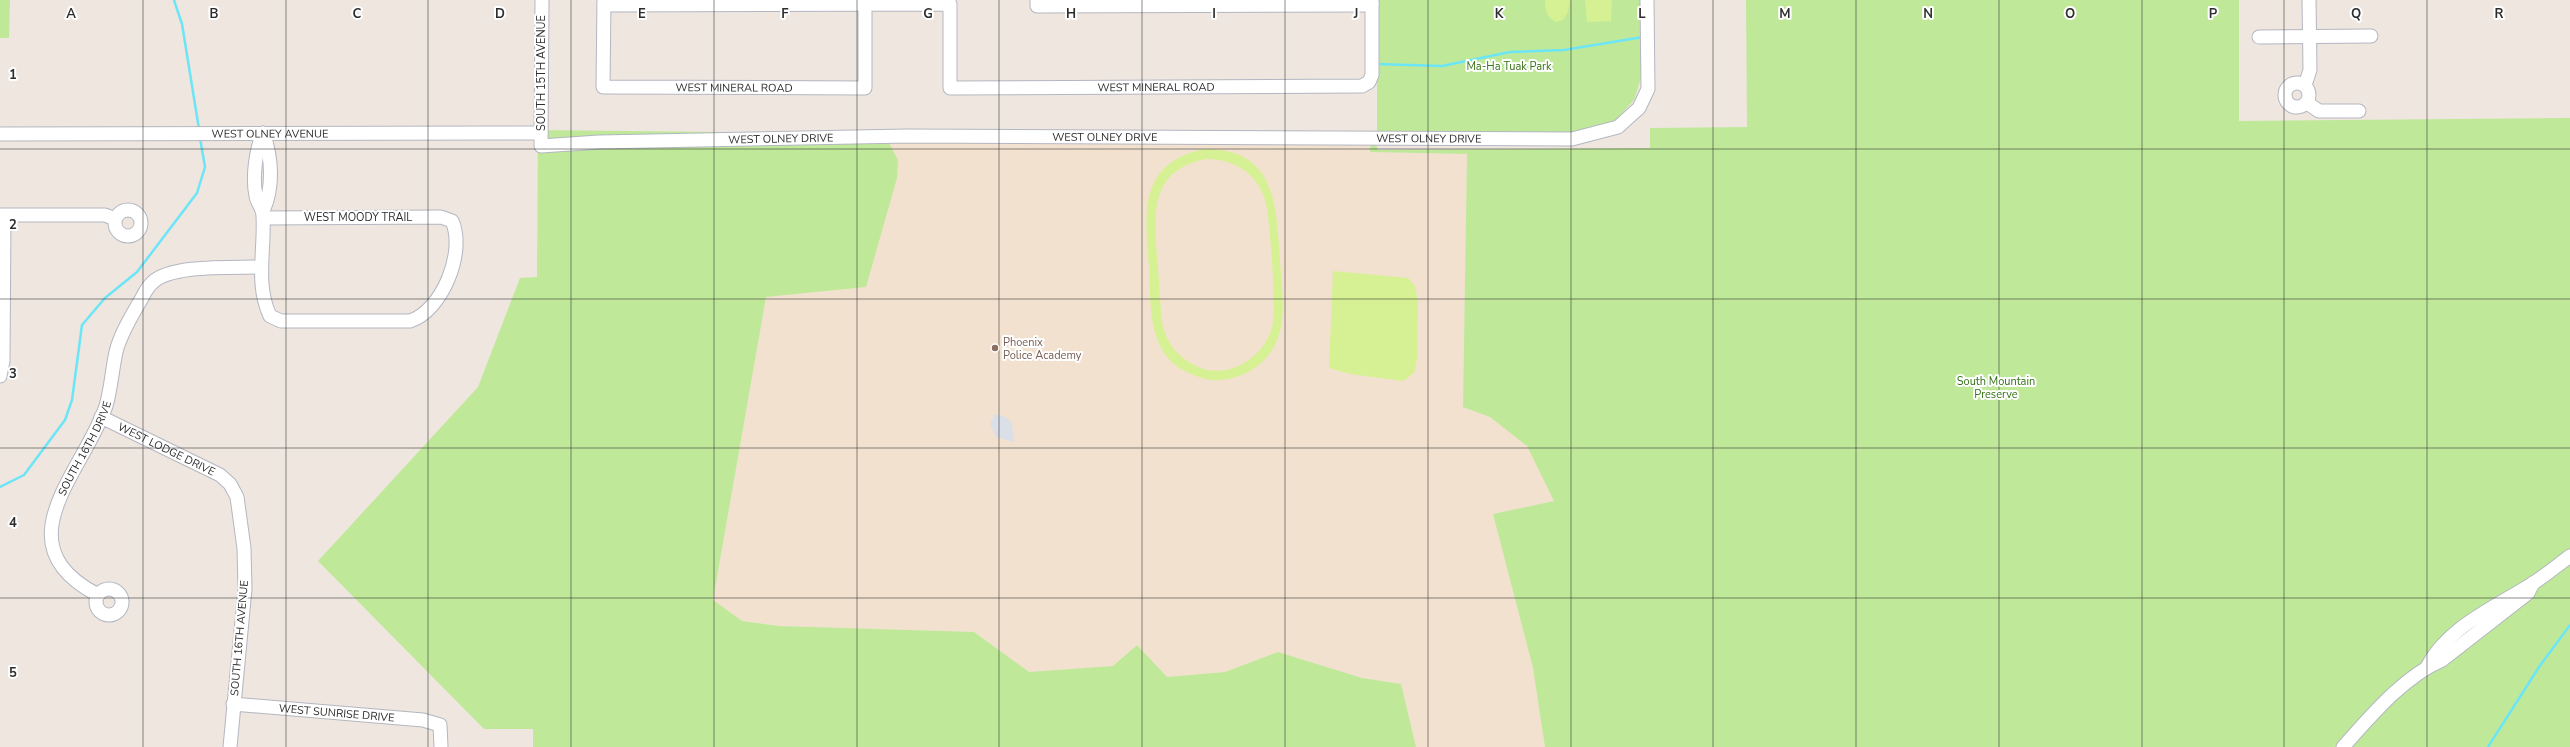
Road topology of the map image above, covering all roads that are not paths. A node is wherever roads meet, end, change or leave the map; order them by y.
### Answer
1 (542, 0) edge
2 (1647, 0) edge
3 (2309, 0) edge
4 (865, 2) edge
5 (604, 3) edge
6 (1037, 3) edge
7 (1372, 3) edge
8 (2259, 36) dead end
9 (2371, 36) dead end
10 (2310, 37) junction
11 (2305, 85) junction
12 (2306, 102) junction
13 (2359, 111) dead end
14 (263, 133) junction
15 (0, 134) edge
16 (541, 140) junction
17 (263, 215) junction
18 (2, 216) edge
19 (115, 219) dead end
20 (255, 267) junction
21 (1, 376) edge
22 (101, 416) junction
23 (230, 484) joint
24 (2570, 556) edge
25 (98, 595) dead end
26 (233, 704) junction
27 (230, 747) edge
28 (441, 747) edge
29 (2343, 747) edge

1 - 16 street, SOUTH 15TH AVENUE
2 - 16 street, WEST OLNEY DRIVE
3 - 10 street
4 - 5 street
4 - 5 street, WEST MINERAL ROAD
4 - 7 street, WEST MINERAL ROAD
6 - 7 street
8 - 10 street
9 - 10 street
10 - 11 street
11 - 12 street
11 - 12 street
12 - 13 street
14 - 15 street, WEST OLNEY AVENUE
14 - 16 street, WEST OLNEY AVENUE
14 - 17 street
17 - 20 street
17 - 20 street, WEST MOODY TRAIL
18 - 19 street
18 - 21 street
20 - 22 street, SOUTH 16TH DRIVE
22 - 23 street, WEST LODGE DRIVE
22 - 25 street, SOUTH 16TH DRIVE
23 - 26 street, SOUTH 16TH AVENUE
24 - 29 street
26 - 27 street, SOUTH 16TH AVENUE
26 - 28 street, WEST SUNRISE DRIVE

